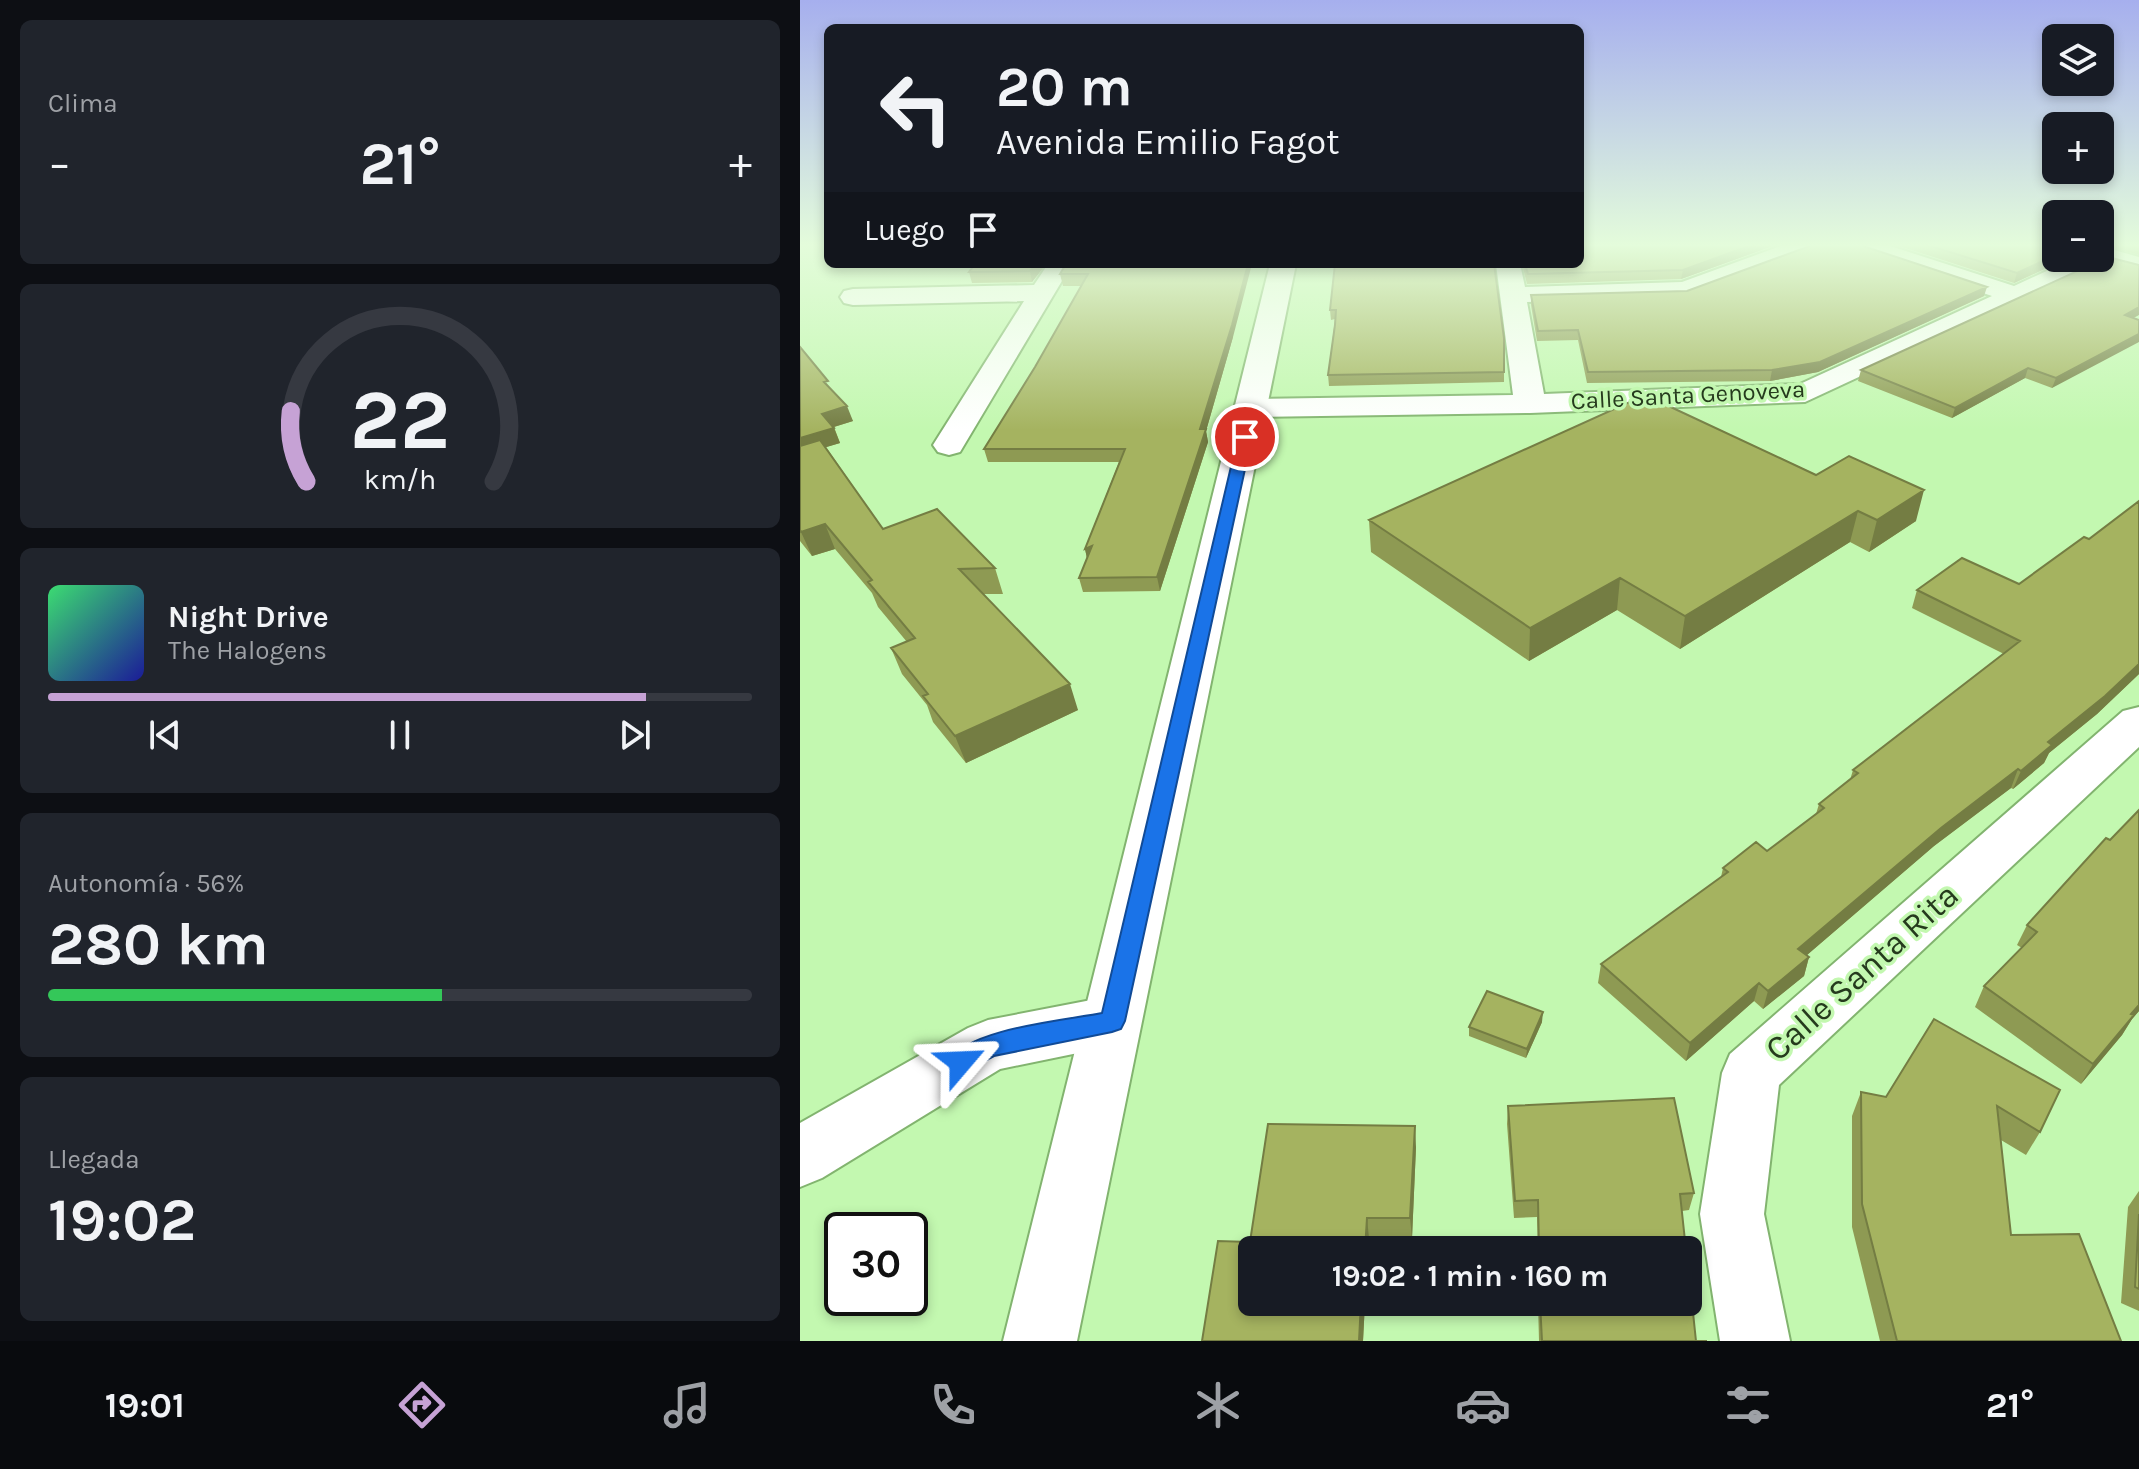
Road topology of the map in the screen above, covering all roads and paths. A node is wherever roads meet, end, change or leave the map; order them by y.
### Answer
1 (1033, 306) edge
2 (1274, 306) edge
3 (1515, 306) edge
4 (1992, 306) edge
5 (1530, 404) junction
6 (1252, 408) junction
7 (949, 445) dead end
8 (2139, 722) edge
9 (1112, 1021) junction
10 (800, 1157) edge
11 (1040, 1341) edge
12 (1755, 1341) edge

1 - 7 street
2 - 6 street
3 - 5 street
4 - 5 street, Calle Santa Genoveva
5 - 6 street, Calle Santa Genoveva
6 - 9 street
8 - 12 street, Calle Santa Rita
9 - 10 street
9 - 11 street

